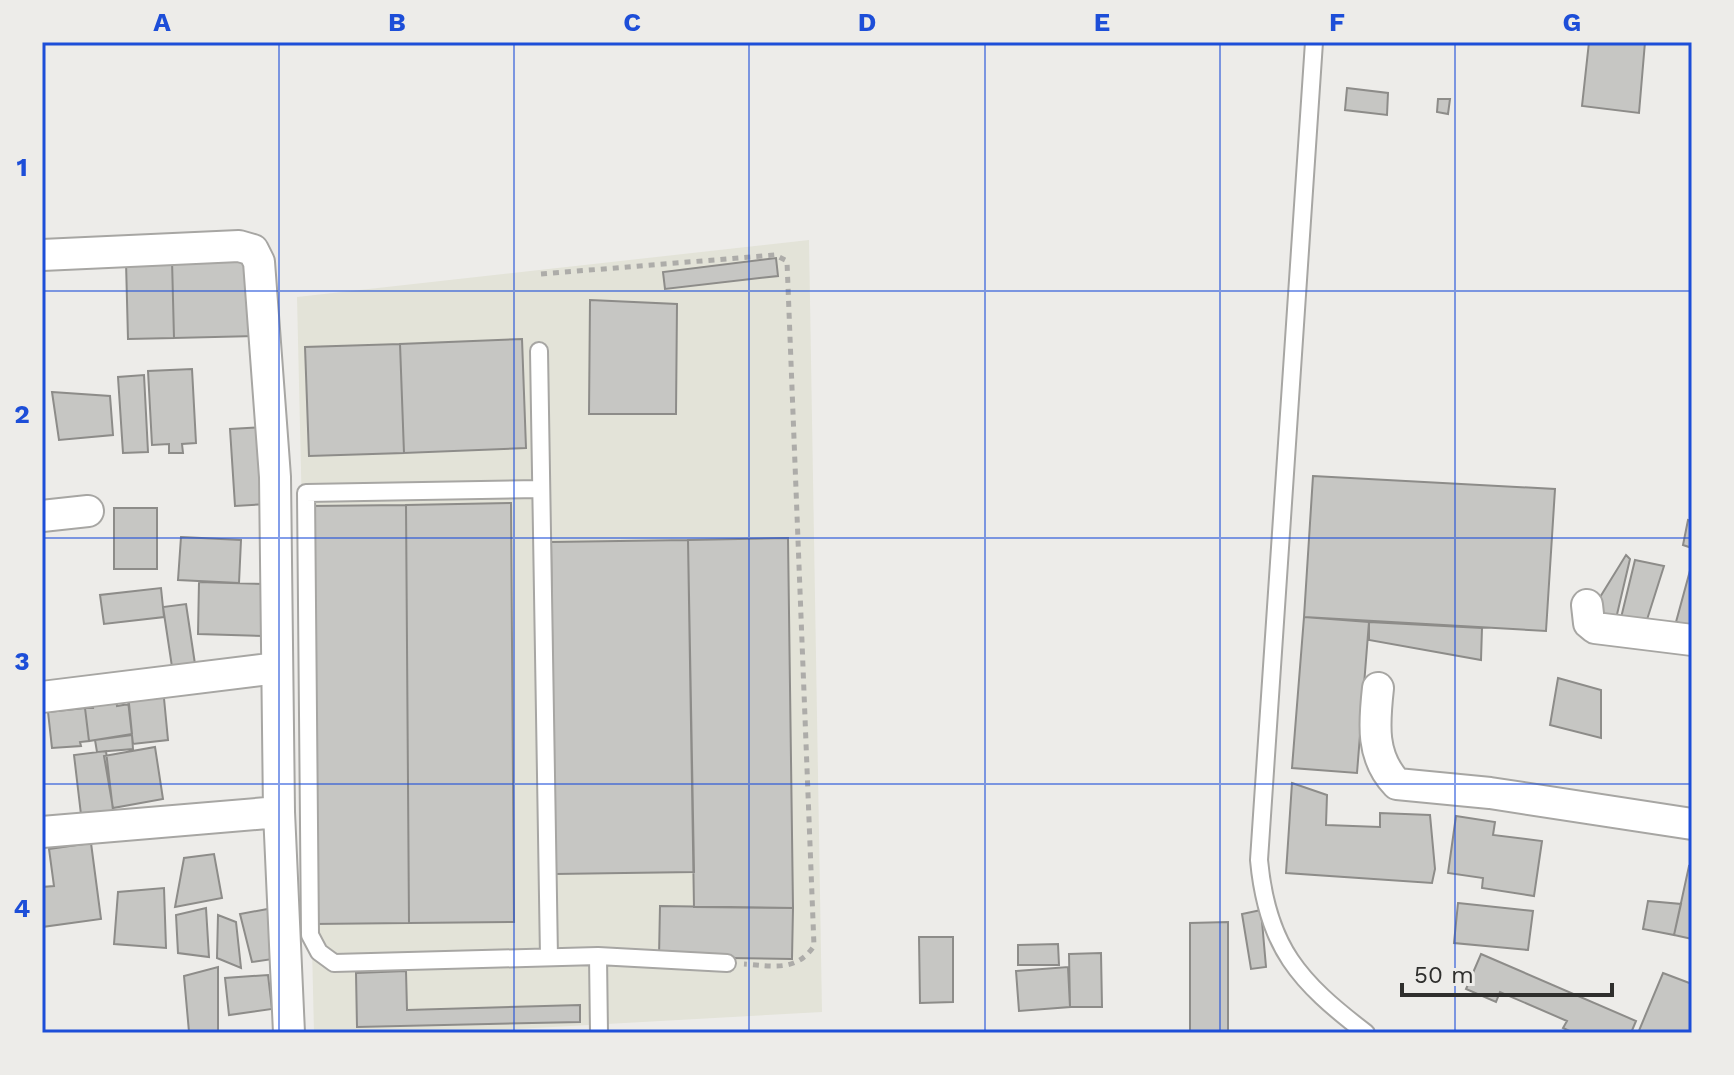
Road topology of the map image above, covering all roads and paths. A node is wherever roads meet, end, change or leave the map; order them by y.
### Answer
1 (1314, 42) edge
2 (42, 255) edge
3 (541, 274) dead end
4 (539, 351) dead end
5 (540, 489) junction
6 (88, 511) dead end
7 (42, 516) edge
8 (1587, 605) dead end
9 (1692, 640) edge
10 (277, 668) junction
11 (1378, 688) dead end
12 (42, 697) edge
13 (279, 812) junction
14 (1692, 824) edge
15 (42, 832) edge
16 (598, 956) junction
17 (549, 957) junction
18 (727, 963) joint
19 (289, 1033) edge
20 (599, 1033) edge
21 (1366, 1033) edge

1 - 21 lane
2 - 10 street
3 - 18 path
4 - 5 lane
5 - 17 lane
5 - 17 lane
6 - 7 street
8 - 9 street
10 - 12 street
10 - 13 street
11 - 14 street
13 - 15 street
13 - 19 street
16 - 17 lane
16 - 18 lane
16 - 20 lane

